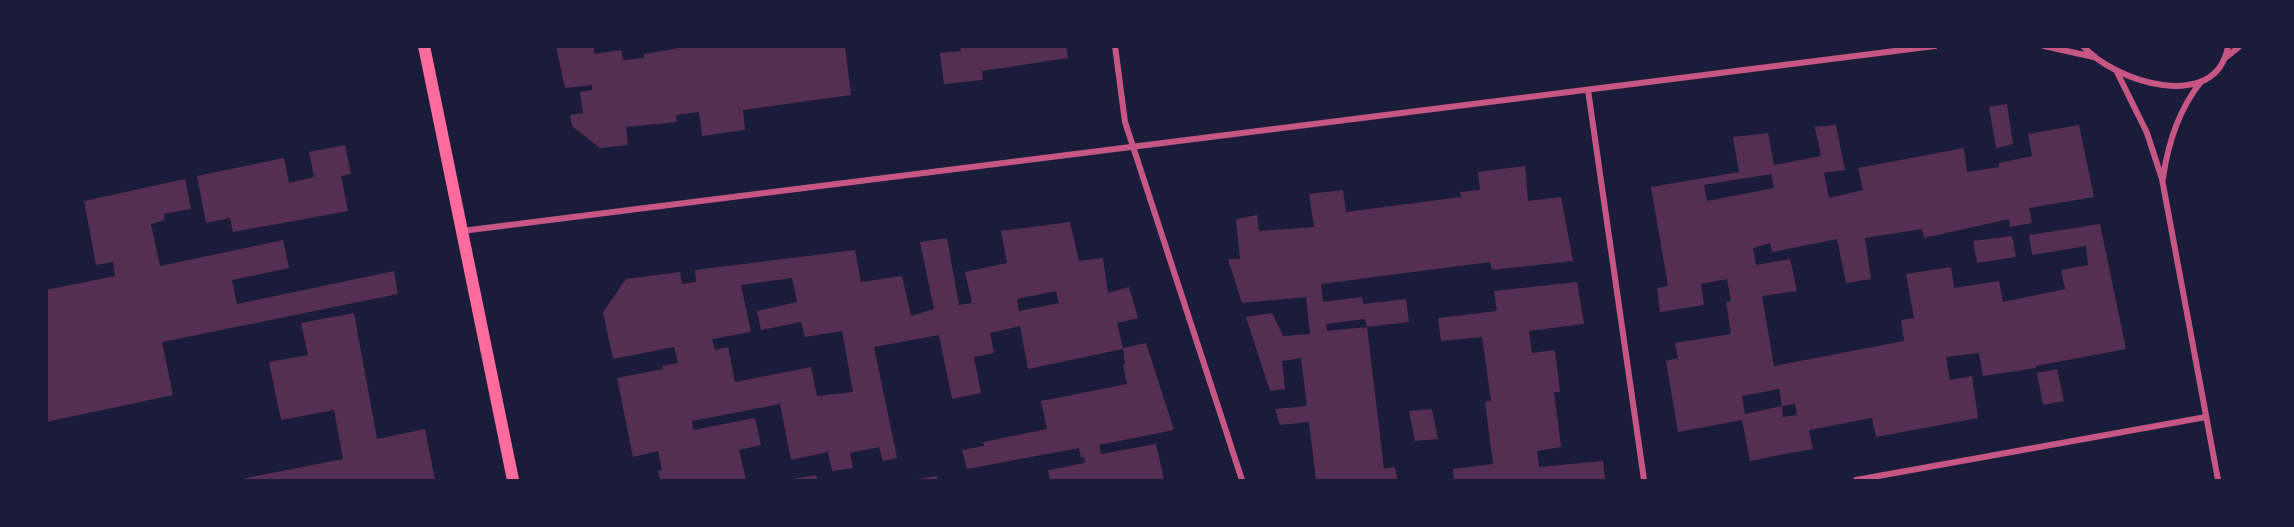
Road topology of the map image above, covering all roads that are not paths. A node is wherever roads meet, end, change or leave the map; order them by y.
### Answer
1 (424, 46) edge
2 (1115, 46) edge
3 (1935, 46) edge
4 (2044, 46) edge
5 (2083, 46) edge
6 (2228, 46) edge
7 (2240, 46) edge
8 (2096, 58) junction
9 (2224, 59) junction
10 (2117, 72) junction
11 (2202, 81) junction
12 (1588, 90) junction
13 (1133, 147) junction
14 (2163, 188) junction
15 (462, 231) junction
16 (2206, 417) junction
17 (513, 480) edge
18 (1242, 480) edge
19 (1644, 480) edge
20 (1856, 480) edge
21 (2218, 480) edge

1 - 15 main road
2 - 13 street
3 - 12 street
4 - 8 street
5 - 8 street
6 - 9 street
7 - 9 street
8 - 10 street
9 - 11 street
10 - 11 street
10 - 14 street
11 - 14 street
12 - 13 street
12 - 19 street
13 - 15 street
13 - 18 street
14 - 16 street
15 - 17 main road
16 - 20 street
16 - 21 street

